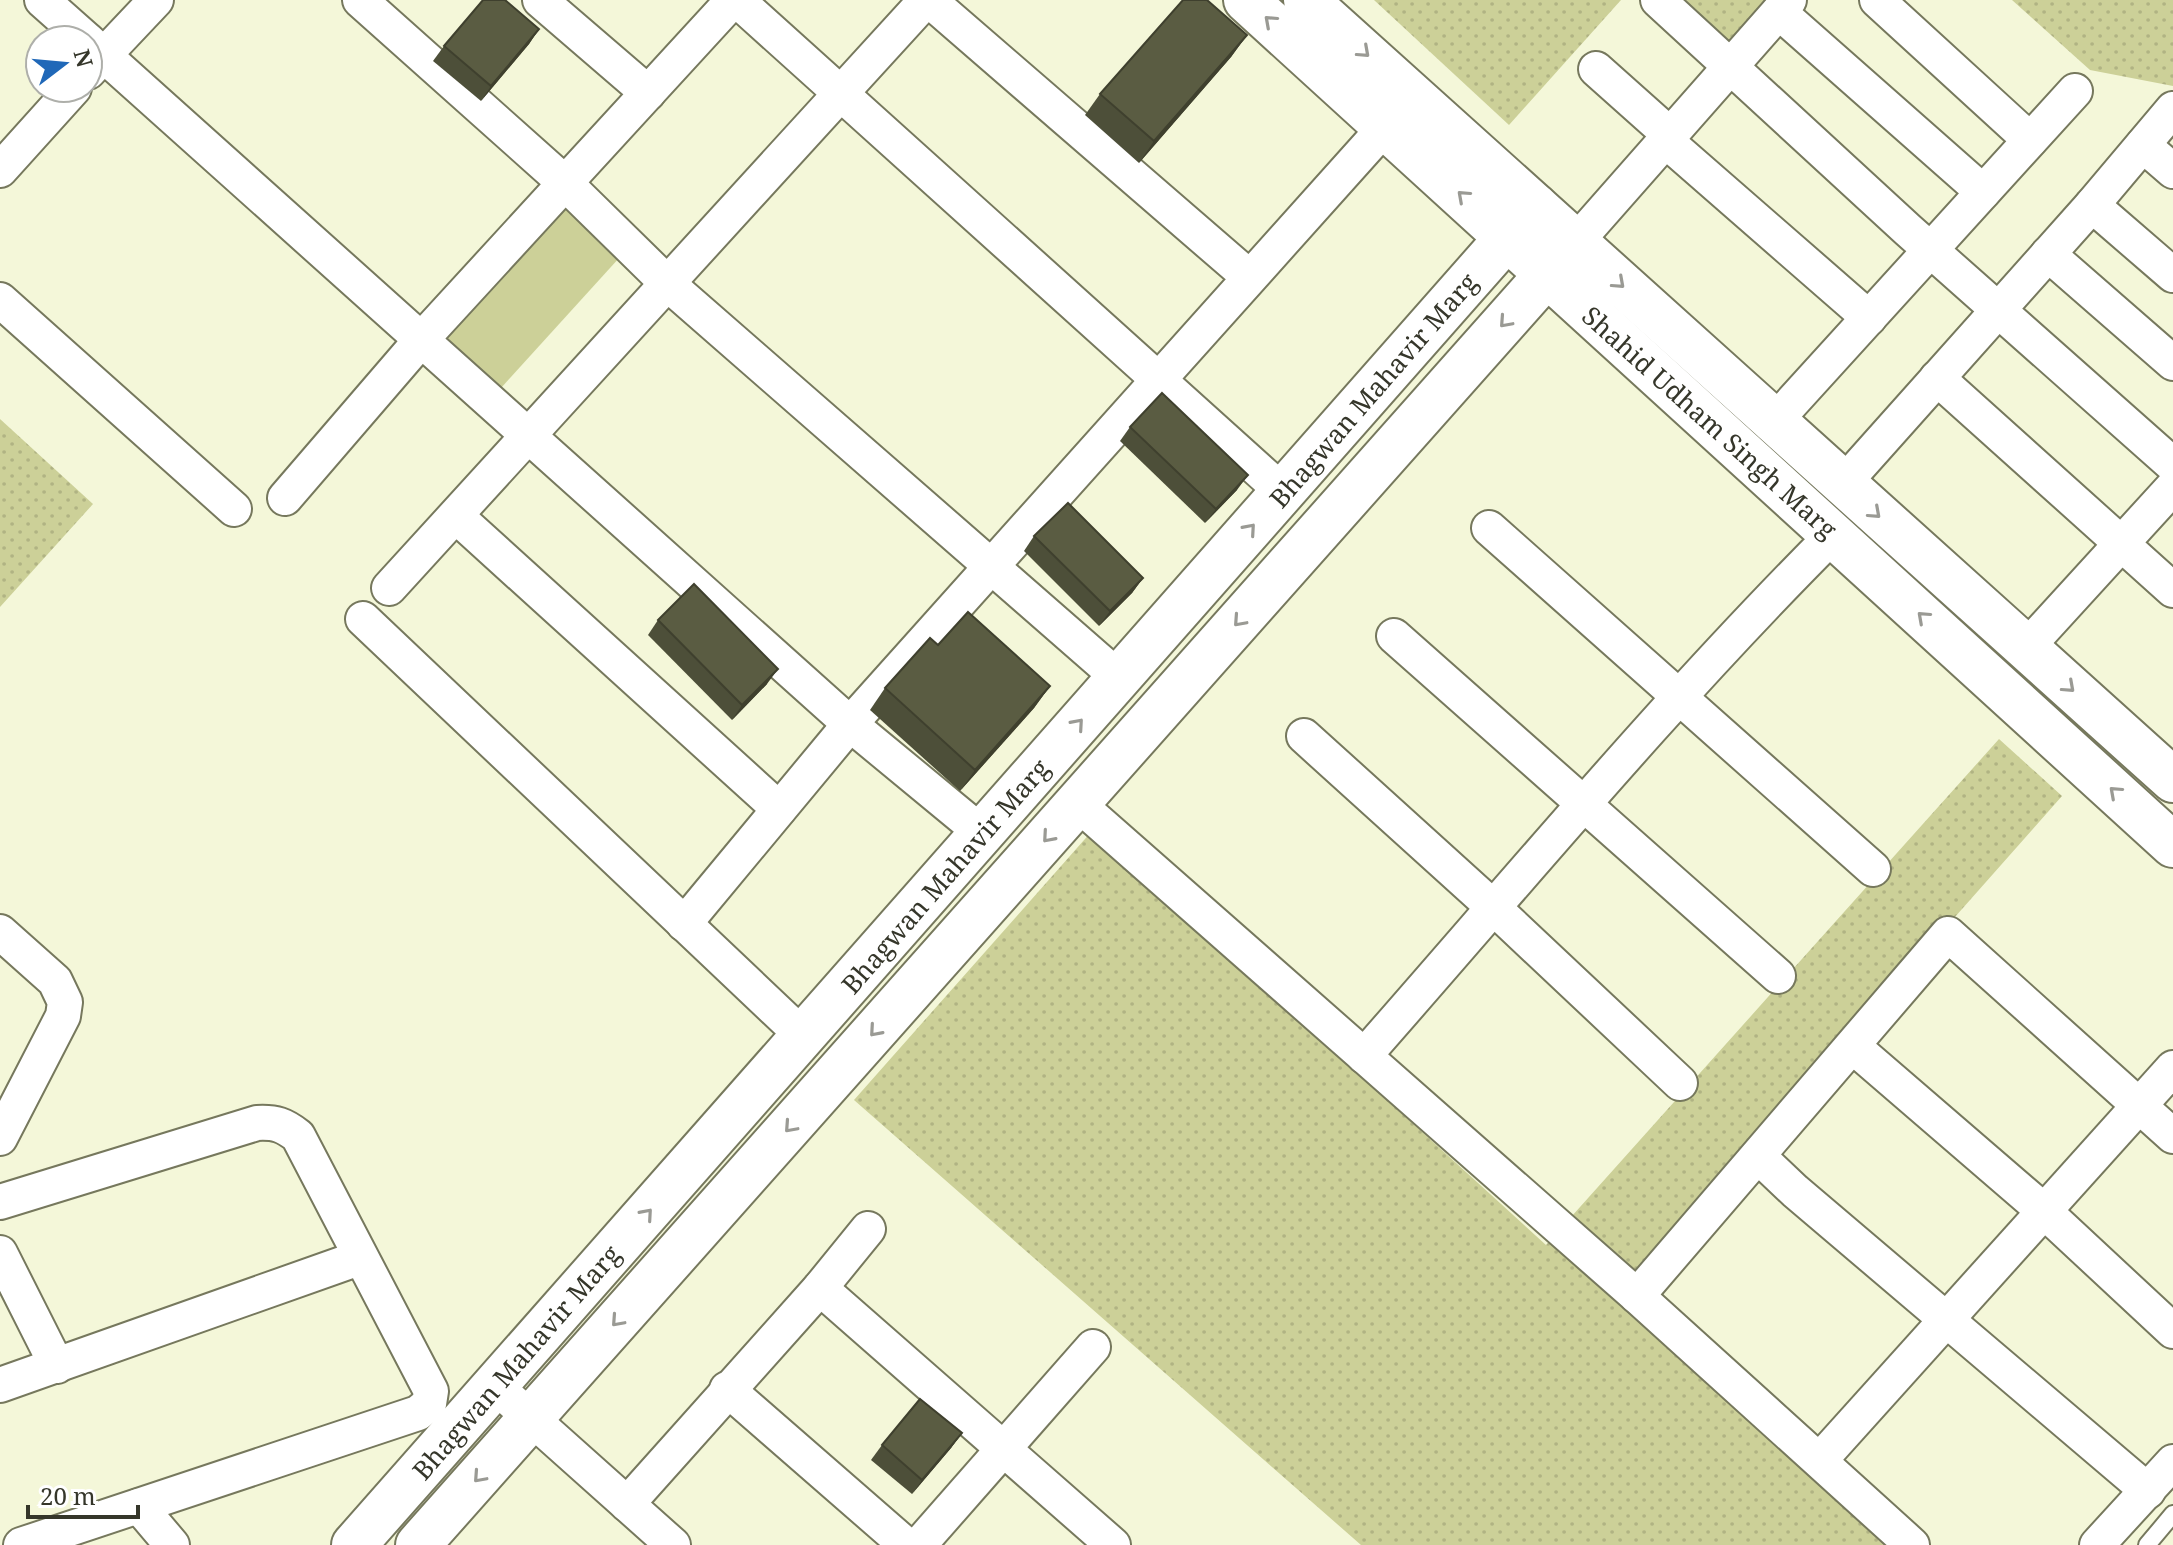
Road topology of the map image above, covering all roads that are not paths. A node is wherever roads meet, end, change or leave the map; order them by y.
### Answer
1 (42, 0) edge
2 (156, 0) edge
3 (360, 0) edge
4 (540, 0) edge
5 (735, 0) edge
6 (928, 0) edge
7 (1246, 0) edge
8 (1306, 0) edge
9 (1658, 0) edge
10 (1877, 0) edge
11 (1784, 6) edge
12 (65, 24) edge
13 (104, 42) edge
14 (104, 63) edge
15 (1730, 66) junction
16 (1596, 69) dead end
17 (2075, 91) dead end
18 (648, 93) junction
19 (841, 93) junction
20 (60, 104) edge
21 (2173, 109) edge
22 (1386, 126) junction
23 (1668, 138) junction
24 (2030, 140) junction
25 (2143, 145) junction
26 (0, 170) edge
27 (2173, 171) edge
28 (565, 183) junction
29 (1983, 192) junction
30 (2092, 205) junction
31 (1521, 222) junction
32 (1930, 250) junction
33 (2048, 254) junction
34 (1562, 258) junction
35 (2173, 275) edge
36 (1249, 277) junction
37 (668, 284) junction
38 (0, 300) edge
39 (1997, 310) junction
40 (1869, 318) junction
41 (421, 340) junction
42 (2173, 363) edge
43 (1157, 378) junction
44 (1937, 378) junction
45 (1774, 422) junction
46 (530, 435) junction
47 (2173, 465) edge
48 (1843, 484) junction
49 (2173, 487) edge
50 (1283, 492) junction
51 (285, 498) dead end
52 (234, 509) dead end
53 (456, 516) junction
54 (1489, 528) dead end
55 (1833, 535) junction
56 (2121, 544) junction
57 (990, 565) junction
58 (389, 588) dead end
59 (2173, 590) edge
60 (363, 619) dead end
61 (1394, 636) dead end
62 (2026, 648) junction
63 (1119, 678) junction
64 (1679, 696) junction
65 (850, 724) junction
66 (1304, 736) dead end
67 (2173, 780) edge
68 (1077, 803) junction
69 (1584, 805) junction
70 (779, 809) junction
71 (982, 833) junction
72 (2173, 845) edge
73 (1873, 869) dead end
74 (1494, 908) junction
75 (684, 924) junction
76 (0, 932) edge
77 (1778, 976) dead end
78 (803, 1036) junction
79 (1858, 1051) junction
80 (1364, 1056) junction
81 (2173, 1068) edge
82 (1680, 1083) dead end
83 (2139, 1105) junction
84 (2173, 1136) edge
85 (0, 1138) edge
86 (1758, 1156) junction
87 (0, 1202) edge
88 (2044, 1211) junction
89 (868, 1229) dead end
90 (0, 1253) edge
91 (359, 1258) junction
92 (820, 1288) junction
93 (1637, 1296) junction
94 (1948, 1318) junction
95 (2173, 1331) edge
96 (1093, 1347) dead end
97 (57, 1366) junction
98 (0, 1385) edge
99 (495, 1386) junction
100 (727, 1389) junction
101 (531, 1418) junction
102 (1004, 1449) junction
103 (1820, 1460) junction
104 (2173, 1462) edge
105 (2148, 1491) junction
106 (627, 1504) junction
107 (139, 1506) junction
108 (2173, 1514) edge
109 (21, 1545) edge
110 (172, 1545) edge
111 (354, 1545) edge
112 (418, 1545) edge
113 (673, 1545) edge
114 (906, 1545) edge
115 (919, 1545) edge
116 (1113, 1545) edge
117 (1912, 1545) edge
118 (2097, 1545) edge
119 (2147, 1545) edge

1 - 12 street
2 - 13 street
3 - 28 street
4 - 18 street
5 - 18 street
5 - 19 street
6 - 19 street
6 - 36 street
22 -> 7 street, Shahid Udham Singh Marg
8 -> 31 street, Shahid Udham Singh Marg
9 - 15 street
10 - 24 street
11 - 15 street
11 - 29 street
14 - 41 street
15 - 23 street
15 - 32 street
16 - 23 street
17 - 24 street
18 - 28 street
19 - 37 street
19 - 43 street
20 - 26 street
21 - 25 street
31 -> 22 street, Shahid Udham Singh Marg
22 - 36 street
23 - 34 street
23 - 40 street
24 - 29 street
25 - 27 street
25 - 30 street
28 - 37 street
28 - 41 street
29 - 32 street
30 - 33 street
30 - 35 street
31 - 34 street, Shahid Udham Singh Marg
31 - 50 street, Bhagwan Mahavir Marg
32 - 39 street
32 - 40 street
33 - 39 street
33 - 42 street
34 -> 45 street, Shahid Udham Singh Marg
34 - 55 street, Shahid Udham Singh Marg
34 -> 68 street, Bhagwan Mahavir Marg
36 - 43 street
37 - 46 street
37 - 57 street
38 - 52 street
39 - 44 street
39 - 47 street
40 - 45 street
41 - 46 street
41 - 51 street
43 - 50 street
43 - 57 street
44 - 48 street
44 - 56 street
45 - 48 street, Shahid Udham Singh Marg
46 - 53 street
46 - 65 street
48 -> 62 street, Shahid Udham Singh Marg
49 - 56 street
63 -> 50 street, Bhagwan Mahavir Marg
53 - 58 street
53 - 70 street
54 - 64 street
55 - 64 street
72 -> 55 street, Shahid Udham Singh Marg
56 - 59 street
56 - 62 street
57 - 63 street
57 - 65 street
60 - 75 street
61 - 69 street
62 -> 67 street, Shahid Udham Singh Marg
71 -> 63 street, Bhagwan Mahavir Marg
64 - 69 street
64 - 73 street
65 - 70 street
65 - 71 street
66 - 74 street
68 - 80 street
68 -> 101 street, Bhagwan Mahavir Marg
69 - 74 street
69 - 77 street
70 - 75 street
71 - 78 street, Bhagwan Mahavir Marg
74 - 80 street
74 - 82 street
75 - 78 street
76 - 85 street
99 -> 78 street, Bhagwan Mahavir Marg
79 - 83 street
79 - 86 street
79 - 88 street
80 - 93 street
81 - 83 street
83 - 84 street
83 - 88 street
86 - 93 street
86 - 94 street
87 - 91 street
88 - 94 street
88 - 95 street
89 - 92 street
90 - 97 street
91 - 97 street
91 - 107 street
92 - 100 street
92 - 102 street
93 - 103 street
94 - 103 street
94 - 105 street
96 - 102 street
97 - 98 street
99 - 101 street
99 - 111 street, Bhagwan Mahavir Marg
100 - 106 street
100 - 114 street
101 - 106 street
101 -> 112 street, Bhagwan Mahavir Marg
102 - 115 street
102 - 116 street
103 - 117 street
104 - 105 street
105 - 118 street
106 - 113 street
107 - 109 street
107 - 110 street
108 - 119 lane

